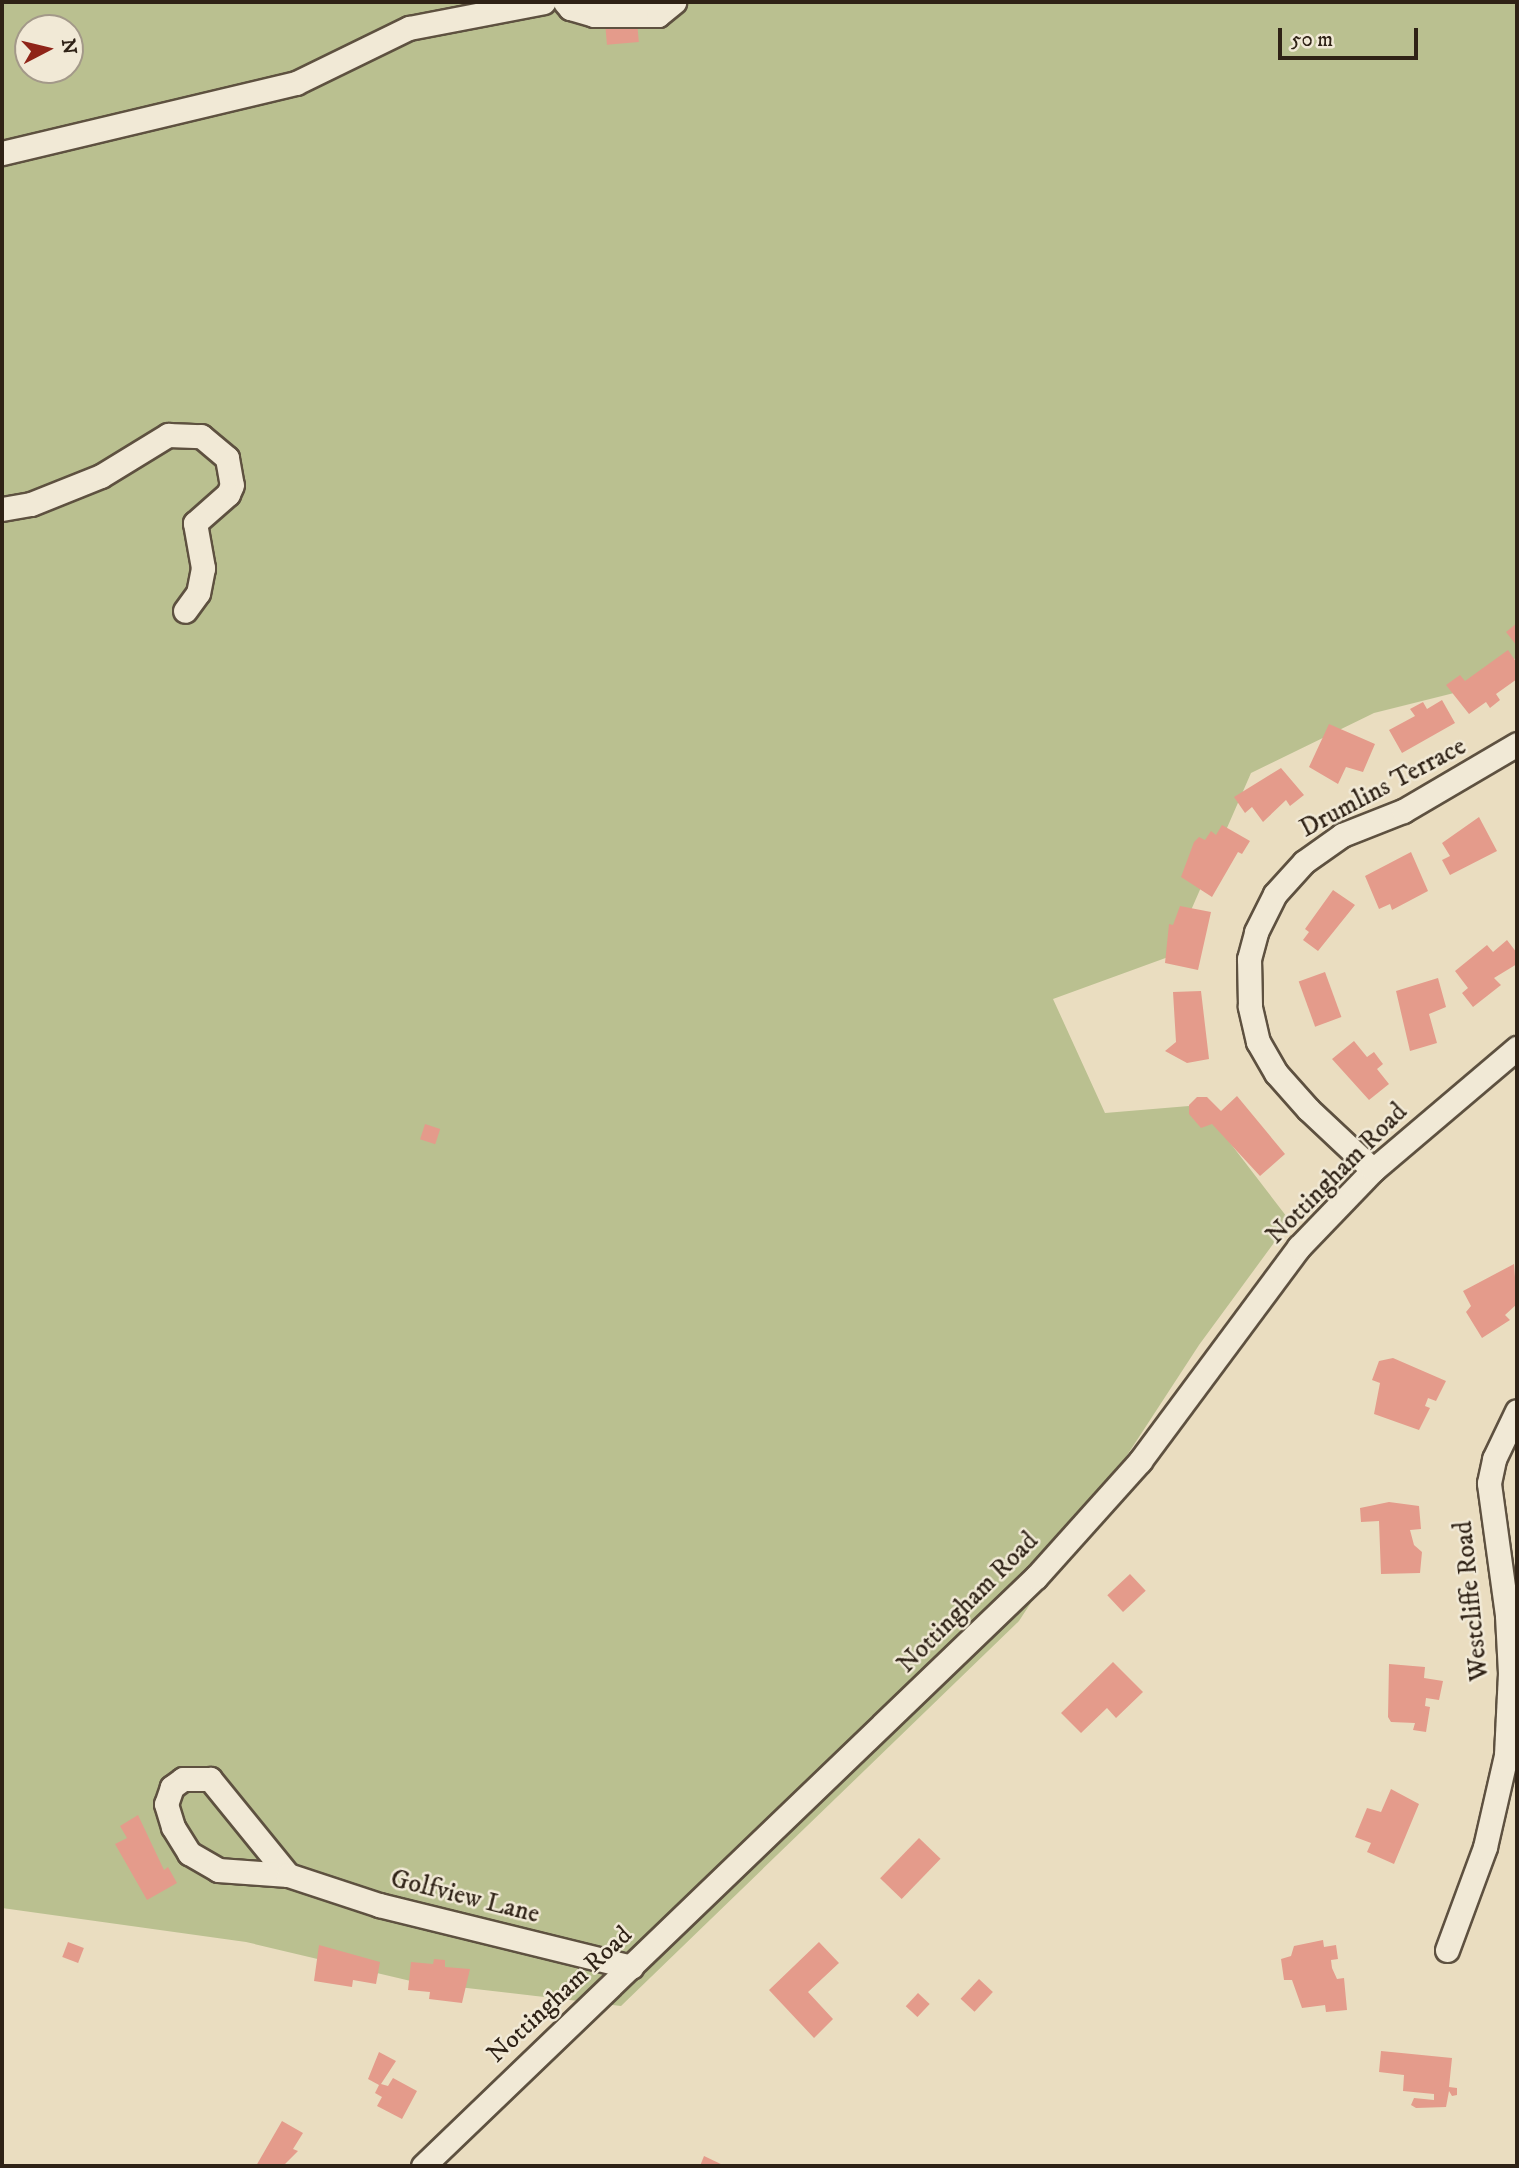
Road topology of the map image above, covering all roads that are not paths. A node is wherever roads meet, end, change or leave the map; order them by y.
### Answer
1 (544, 2) edge
2 (565, 2) edge
3 (674, 2) edge
4 (2, 153) edge
5 (2, 509) edge
6 (185, 611) dead end
7 (1517, 744) edge
8 (1517, 1048) edge
9 (1373, 1170) junction
10 (1517, 1411) edge
11 (1509, 1786) edge
12 (288, 1875) junction
13 (1447, 1950) dead end
14 (632, 1967) junction
15 (423, 2166) edge

1 - 4 street
2 - 3 street
5 - 6 street
7 - 9 street, Drumlins Terrace
8 - 9 street, Nottingham Road
9 - 14 street, Nottingham Road
10 - 11 street, Westcliffe Road
11 - 13 street, Westcliffe Road
12 - 12 street, Golfview Lane
12 - 14 street, Golfview Lane
14 - 15 street, Nottingham Road

